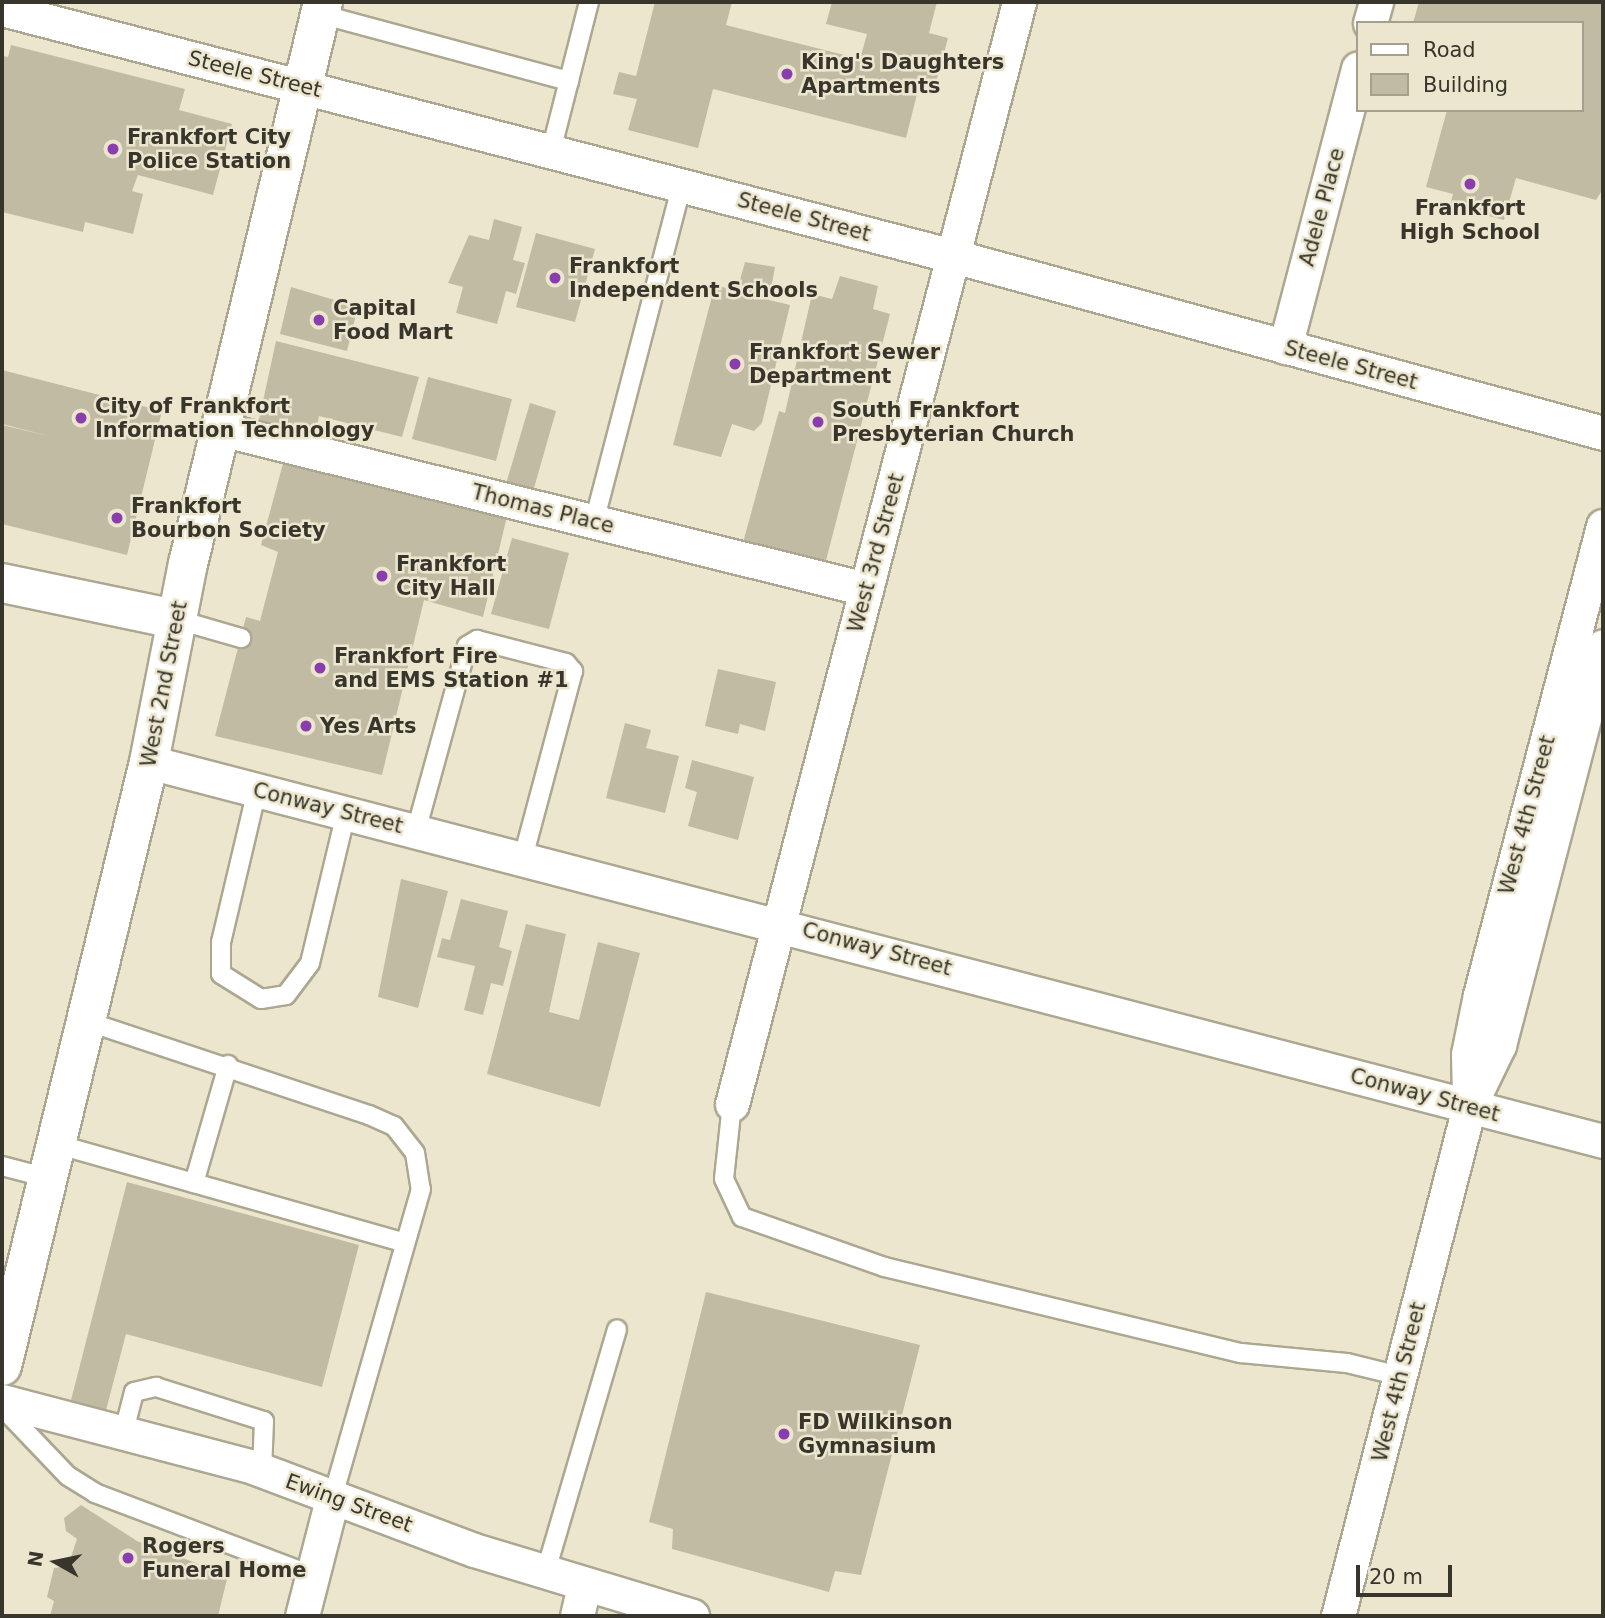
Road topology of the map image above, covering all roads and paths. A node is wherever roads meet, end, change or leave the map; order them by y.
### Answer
1 (589, 2) edge
2 (1019, 2) edge
3 (1376, 2) edge
4 (321, 8) edge
5 (2, 9) edge
6 (1371, 21) edge
7 (1356, 76) edge
8 (569, 81) junction
9 (301, 86) junction
10 (551, 151) junction
11 (682, 185) junction
12 (953, 256) junction
13 (1285, 347) junction
14 (220, 429) junction
15 (1603, 433) edge
16 (594, 522) junction
17 (1603, 526) edge
18 (2, 583) edge
19 (866, 589) junction
20 (176, 619) junction
21 (241, 638) dead end
22 (1603, 646) edge
23 (149, 762) junction
24 (257, 790) junction
25 (346, 813) junction
26 (416, 831) junction
27 (523, 858) junction
28 (780, 923) junction
29 (86, 1021) junction
30 (228, 1065) junction
31 (732, 1104) joint
32 (1469, 1107) junction
33 (1603, 1141) edge
34 (52, 1161) junction
35 (2, 1166) edge
36 (194, 1183) junction
37 (405, 1244) junction
38 (617, 1329) dead end
39 (2, 1366) edge
40 (1400, 1376) junction
41 (2, 1401) edge
42 (2, 1407) edge
43 (124, 1431) junction
44 (262, 1471) junction
45 (333, 1495) junction
46 (545, 1574) junction
47 (313, 1576) junction
48 (580, 1601) edge
49 (302, 1616) edge
50 (692, 1616) edge
51 (1339, 1616) edge

1 - 8 lane
2 - 12 street, West 3rd Street
3 - 6 street
4 - 8 lane
4 - 9 main road, West 2nd Street
5 - 9 street, Steele Street
7 - 13 street, Adele Place
8 - 10 lane
9 - 10 street, Steele Street
9 - 14 main road, West 2nd Street
10 - 11 street, Steele Street
11 - 12 street, Steele Street
11 - 16 lane
12 - 13 street, Steele Street
12 - 19 street, West 3rd Street
13 - 15 street, Steele Street
14 - 16 street, Thomas Place
14 - 20 main road, West 2nd Street
16 - 19 street, Thomas Place
17 - 32 street, West 4th Street
18 - 20 main road
19 - 28 street, West 3rd Street
20 - 21 lane
20 - 23 main road, West 2nd Street
22 - 32 street, West 4th Street
23 - 24 street, Conway Street
23 - 29 main road, West 2nd Street
24 - 25 street, Conway Street
24 - 25 lane
25 - 26 street, Conway Street
26 - 27 street, Conway Street
26 - 27 lane
27 - 28 street, Conway Street
28 - 31 street, West 3rd Street
28 - 32 street, Conway Street
29 - 30 lane
29 - 34 main road, West 2nd Street
30 - 36 lane
30 - 37 lane
31 - 40 lane
32 - 33 street, Conway Street
32 - 40 street, West 4th Street
34 - 35 lane
34 - 36 lane
34 - 39 main road, West 2nd Street
36 - 37 lane
37 - 45 lane
38 - 46 lane
40 - 51 street, West 4th Street
41 - 43 street, Ewing Street
42 - 47 lane
43 - 44 street, Ewing Street
43 - 44 lane
44 - 45 street, Ewing Street
45 - 46 street, Ewing Street
45 - 47 street
46 - 48 street, Ewing Street
47 - 49 street
48 - 50 street, Ewing Street

